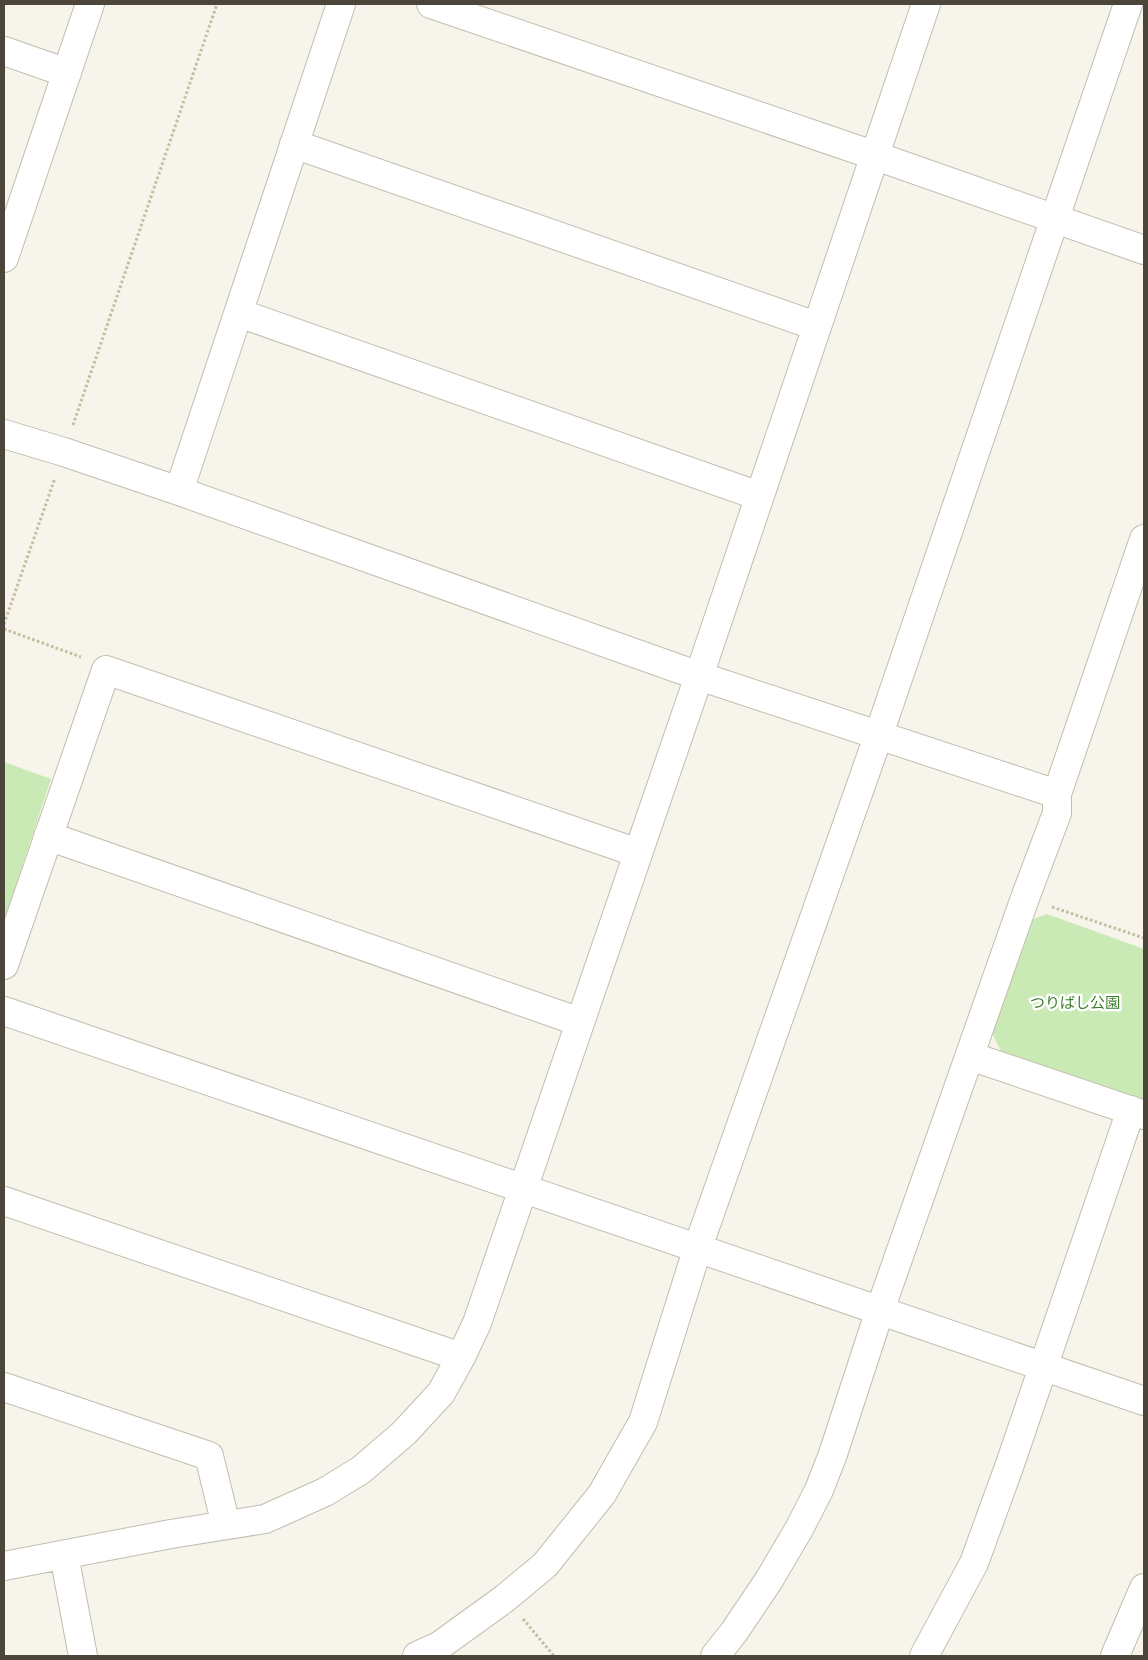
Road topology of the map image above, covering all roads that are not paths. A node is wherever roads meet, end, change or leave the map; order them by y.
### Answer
1 (90, 4) edge
2 (341, 4) edge
3 (431, 4) edge
4 (926, 4) edge
5 (1128, 4) edge
6 (4, 51) edge
7 (67, 73) junction
8 (294, 144) junction
9 (874, 155) junction
10 (1054, 218) junction
11 (6, 244) edge
12 (1144, 250) edge
13 (238, 313) junction
14 (816, 326) junction
15 (4, 434) edge
16 (179, 491) junction
17 (759, 496) junction
18 (1144, 539) edge
19 (699, 676) junction
20 (879, 734) junction
21 (1057, 794) junction
22 (48, 836) junction
23 (638, 853) junction
24 (4, 965) edge
25 (4, 1011) edge
26 (580, 1022) junction
27 (970, 1056) junction
28 (1138, 1112) edge
29 (523, 1188) junction
30 (4, 1201) edge
31 (698, 1248) junction
32 (880, 1310) junction
33 (461, 1357) junction
34 (1043, 1367) junction
35 (4, 1387) edge
36 (1144, 1401) edge
37 (226, 1525) junction
38 (64, 1555) junction
39 (4, 1566) edge
40 (1144, 1588) edge
41 (83, 1656) edge
42 (418, 1656) edge
43 (715, 1656) edge
44 (924, 1656) edge
45 (1115, 1656) edge

1 - 7 street
2 - 8 street
3 - 9 street
4 - 9 street
5 - 10 street
6 - 7 street
7 - 11 street
8 - 13 street
8 - 14 street
9 - 10 street
9 - 14 street
10 - 12 street
10 - 20 street
13 - 16 street
13 - 17 street
14 - 17 street
15 - 16 street
16 - 19 street
17 - 19 street
18 - 21 street
19 - 20 street
19 - 23 street
20 - 21 street
20 - 31 street
21 - 27 street
22 - 23 street
22 - 24 street
22 - 26 street
23 - 26 street
25 - 29 street
26 - 29 street
27 - 28 street
27 - 32 street
28 - 34 street
29 - 31 street
29 - 33 street
30 - 33 street
31 - 32 street
31 - 42 street
32 - 34 street
32 - 43 street
33 - 37 street
34 - 36 street
34 - 44 street
35 - 37 street
37 - 38 street
38 - 39 street
38 - 41 street
40 - 45 street

